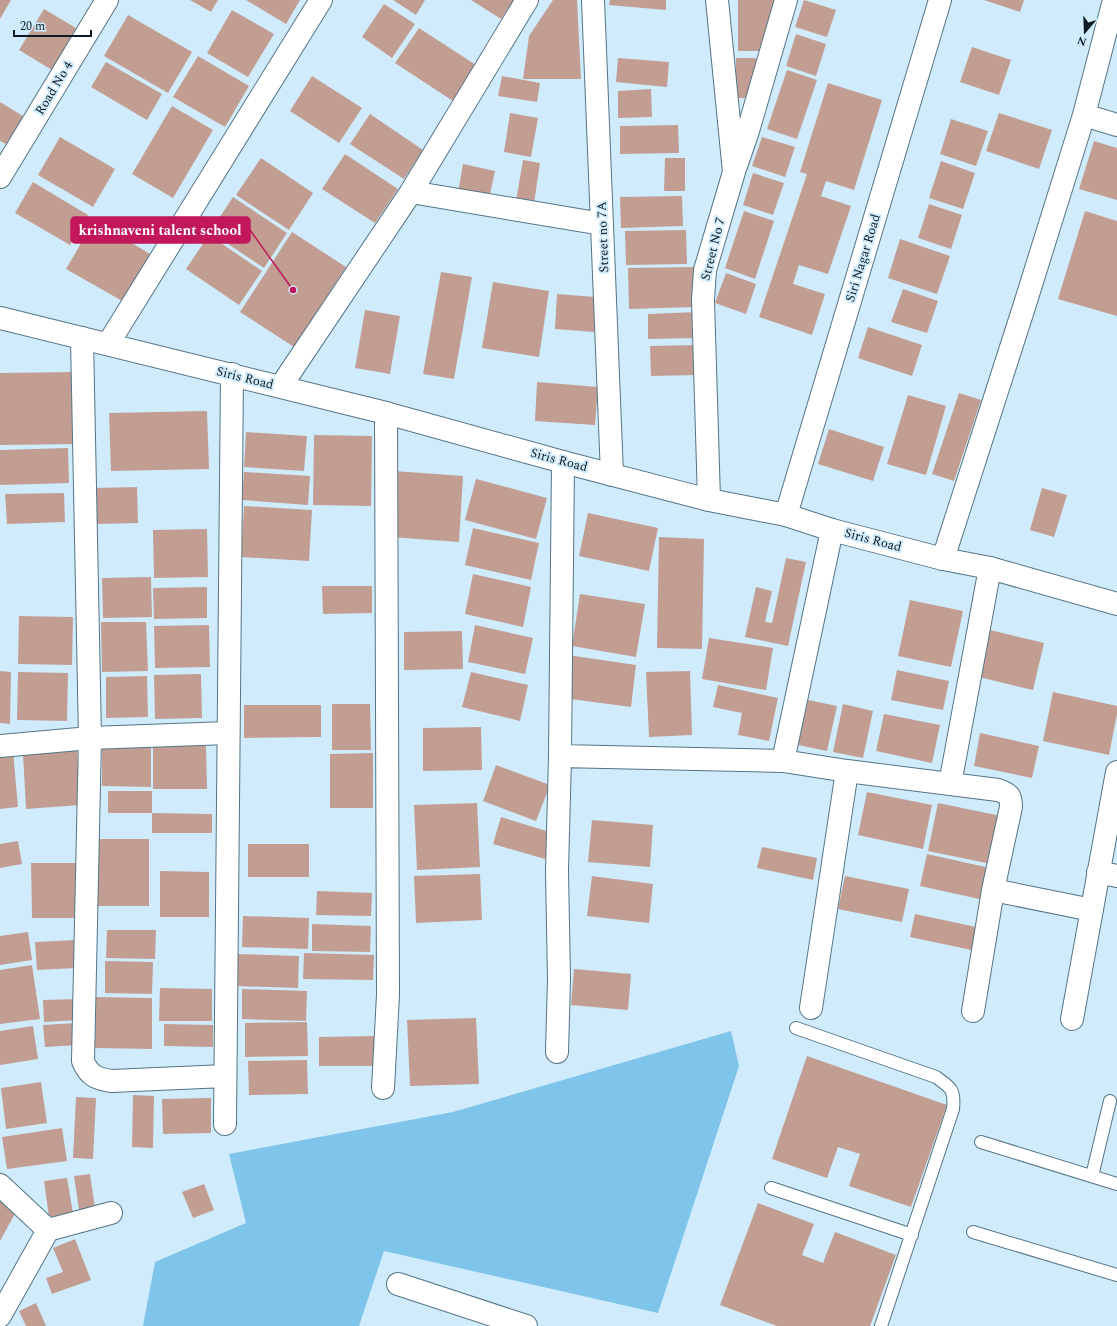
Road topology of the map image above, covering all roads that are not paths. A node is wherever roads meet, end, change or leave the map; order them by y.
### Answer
1 (108, 0) edge
2 (320, 0) edge
3 (528, 0) edge
4 (593, 0) edge
5 (717, 0) edge
6 (786, 0) edge
7 (940, 0) edge
8 (1114, 0) edge
9 (1084, 115) junction
10 (1117, 125) edge
11 (734, 172) junction
12 (0, 177) edge
13 (411, 192) junction
14 (602, 224) junction
15 (0, 318) edge
16 (82, 338) junction
17 (108, 344) junction
18 (232, 374) junction
19 (281, 386) junction
20 (386, 413) junction
21 (563, 462) junction
22 (612, 475) junction
23 (709, 500) junction
24 (786, 515) junction
25 (832, 530) junction
26 (943, 559) junction
27 (990, 568) junction
28 (1117, 604) edge
29 (228, 733) junction
30 (90, 738) junction
31 (0, 746) edge
32 (560, 756) junction
33 (783, 761) junction
34 (846, 771) junction
35 (1117, 772) edge
36 (950, 784) junction
37 (1108, 874) edge
38 (993, 890) junction
39 (1092, 910) junction
40 (811, 1008) dead end
41 (973, 1011) dead end
42 (1072, 1020) dead end
43 (796, 1028) dead end
44 (557, 1052) dead end
45 (225, 1076) junction
46 (383, 1088) dead end
47 (1110, 1101) dead end
48 (225, 1124) dead end
49 (981, 1142) dead end
50 (1092, 1176) junction
51 (1117, 1184) edge
52 (0, 1185) edge
53 (771, 1188) dead end
54 (111, 1213) dead end
55 (48, 1230) junction
56 (973, 1232) dead end
57 (912, 1235) junction
58 (1117, 1275) edge
59 (398, 1284) dead end
60 (0, 1316) edge
61 (526, 1326) edge
62 (881, 1326) edge

1 - 12 street, Road No 4
2 - 17 street
3 - 13 street
4 - 14 street, Street no 7A
5 - 11 street, Street No 7
6 - 11 street
7 - 24 street, Siri Nagar Road
8 - 9 street
9 - 10 street
9 - 26 street
11 - 23 street, Street No 7
13 - 14 street
13 - 19 street
14 - 22 street, Street no 7A
15 - 16 street, Siris Road
16 - 17 street, Siris Road
16 - 30 street
17 - 18 street, Siris Road
18 - 19 street, Siris Road
18 - 29 street
19 - 20 street, Siris Road
20 - 21 street, Siris Road
20 - 46 street
21 - 22 street, Siris Road
21 - 32 street
22 - 23 street, Siris Road
23 - 24 street, Siris Road
24 - 25 street, Siris Road
25 - 26 street, Siris Road
25 - 33 street
26 - 27 street, Siris Road
27 - 28 street, Siris Road
27 - 36 street
29 - 30 street
29 - 45 street
30 - 31 street
30 - 45 street
32 - 33 street
32 - 44 street
33 - 34 street
34 - 36 street
34 - 40 street
35 - 37 street
36 - 38 street
37 - 39 street
38 - 39 street
38 - 41 street
39 - 42 street
43 - 57 lane
45 - 48 street
47 - 50 lane
49 - 50 lane
50 - 51 lane
52 - 55 street
53 - 57 lane
54 - 55 street
55 - 60 street
56 - 58 lane
57 - 62 lane
59 - 61 street

